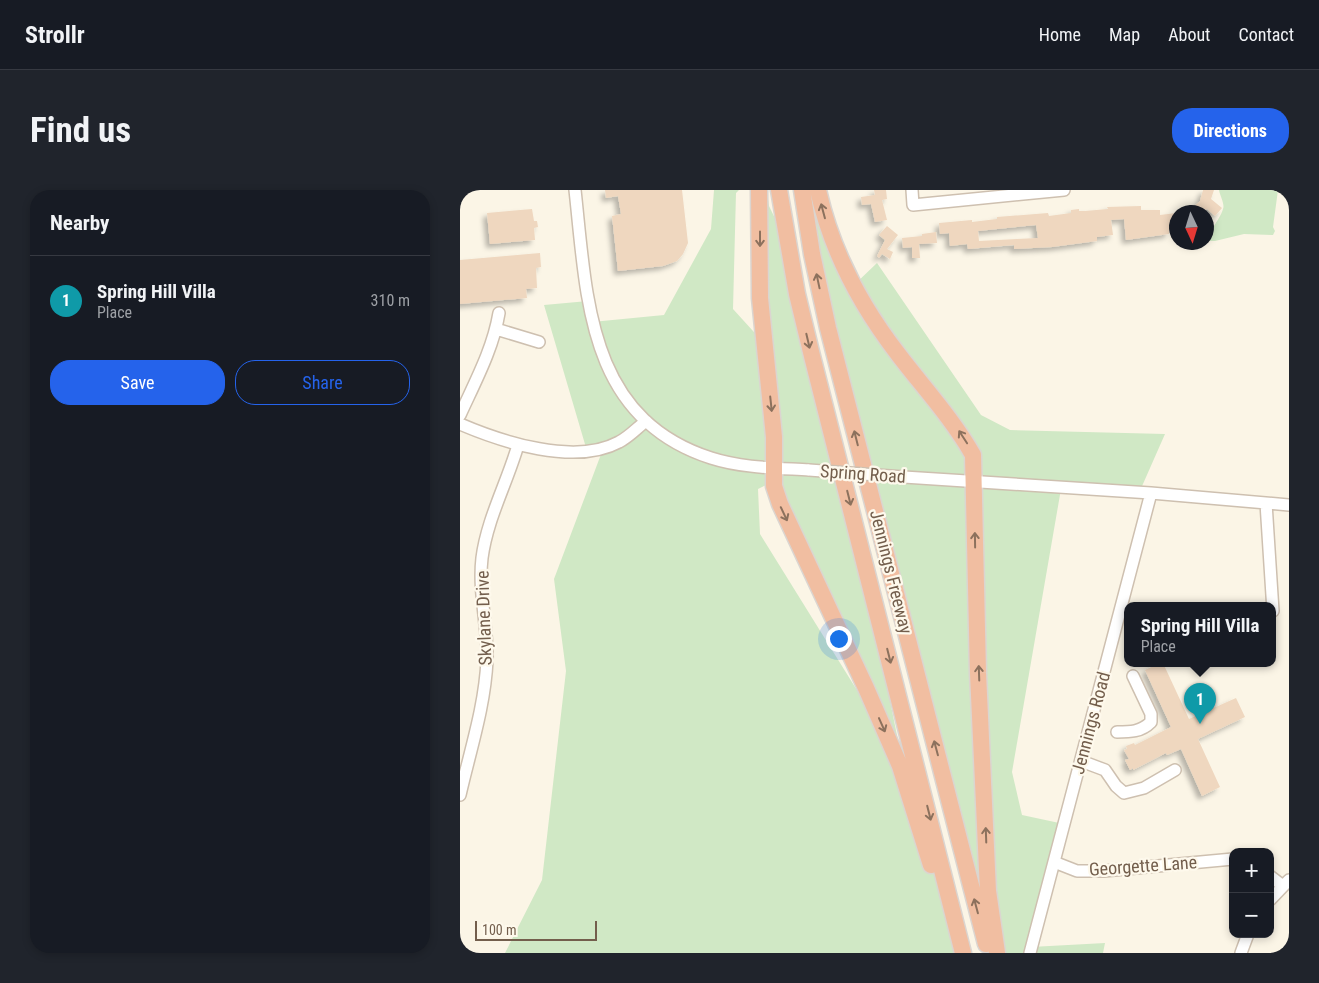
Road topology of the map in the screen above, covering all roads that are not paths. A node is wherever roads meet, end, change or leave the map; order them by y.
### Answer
1 (574, 190) edge
2 (760, 190) edge
3 (779, 190) edge
4 (802, 190) edge
5 (818, 190) edge
6 (912, 190) edge
7 (1064, 190) edge
8 (499, 313) dead end
9 (496, 329) junction
10 (539, 342) dead end
11 (460, 415) edge
12 (646, 421) junction
13 (460, 424) edge
14 (518, 445) junction
15 (773, 468) junction
16 (974, 483) junction
17 (1151, 493) junction
18 (1266, 503) junction
19 (1289, 505) edge
20 (1273, 602) edge
21 (1133, 676) dead end
22 (1117, 732) dead end
23 (1081, 761) junction
24 (1175, 770) dead end
25 (460, 795) edge
26 (1229, 859) edge
27 (1054, 862) junction
28 (1274, 878) edge
29 (1286, 883) edge
30 (1274, 896) edge
31 (957, 932) junction
32 (1247, 938) edge
33 (1031, 950) edge
34 (963, 953) edge
35 (988, 953) edge
36 (998, 953) edge
37 (1241, 953) edge

1 - 12 street, Spring Road
2 -> 15 highway
3 -> 31 highway, Jennings Freeway
35 -> 4 highway, Jennings Freeway
16 -> 5 highway
6 - 7 street
8 - 9 street
9 - 10 street
9 - 11 street
12 - 14 street
12 - 15 street, Spring Road
13 - 14 street
14 - 25 street, Skylane Drive
15 - 16 street, Spring Road, bridge
15 -> 31 highway
16 - 17 street, Spring Road
36 -> 16 highway
17 - 18 street, Spring Road
17 - 23 street, Jennings Road
18 - 19 street, Spring Road
18 - 20 street
21 - 22 street
23 - 24 street
23 - 27 street, Jennings Road
26 - 27 street, Georgette Lane
27 - 33 street, Jennings Road
28 - 29 street
29 - 30 street
31 - 34 highway, Jennings Freeway
32 - 37 street

